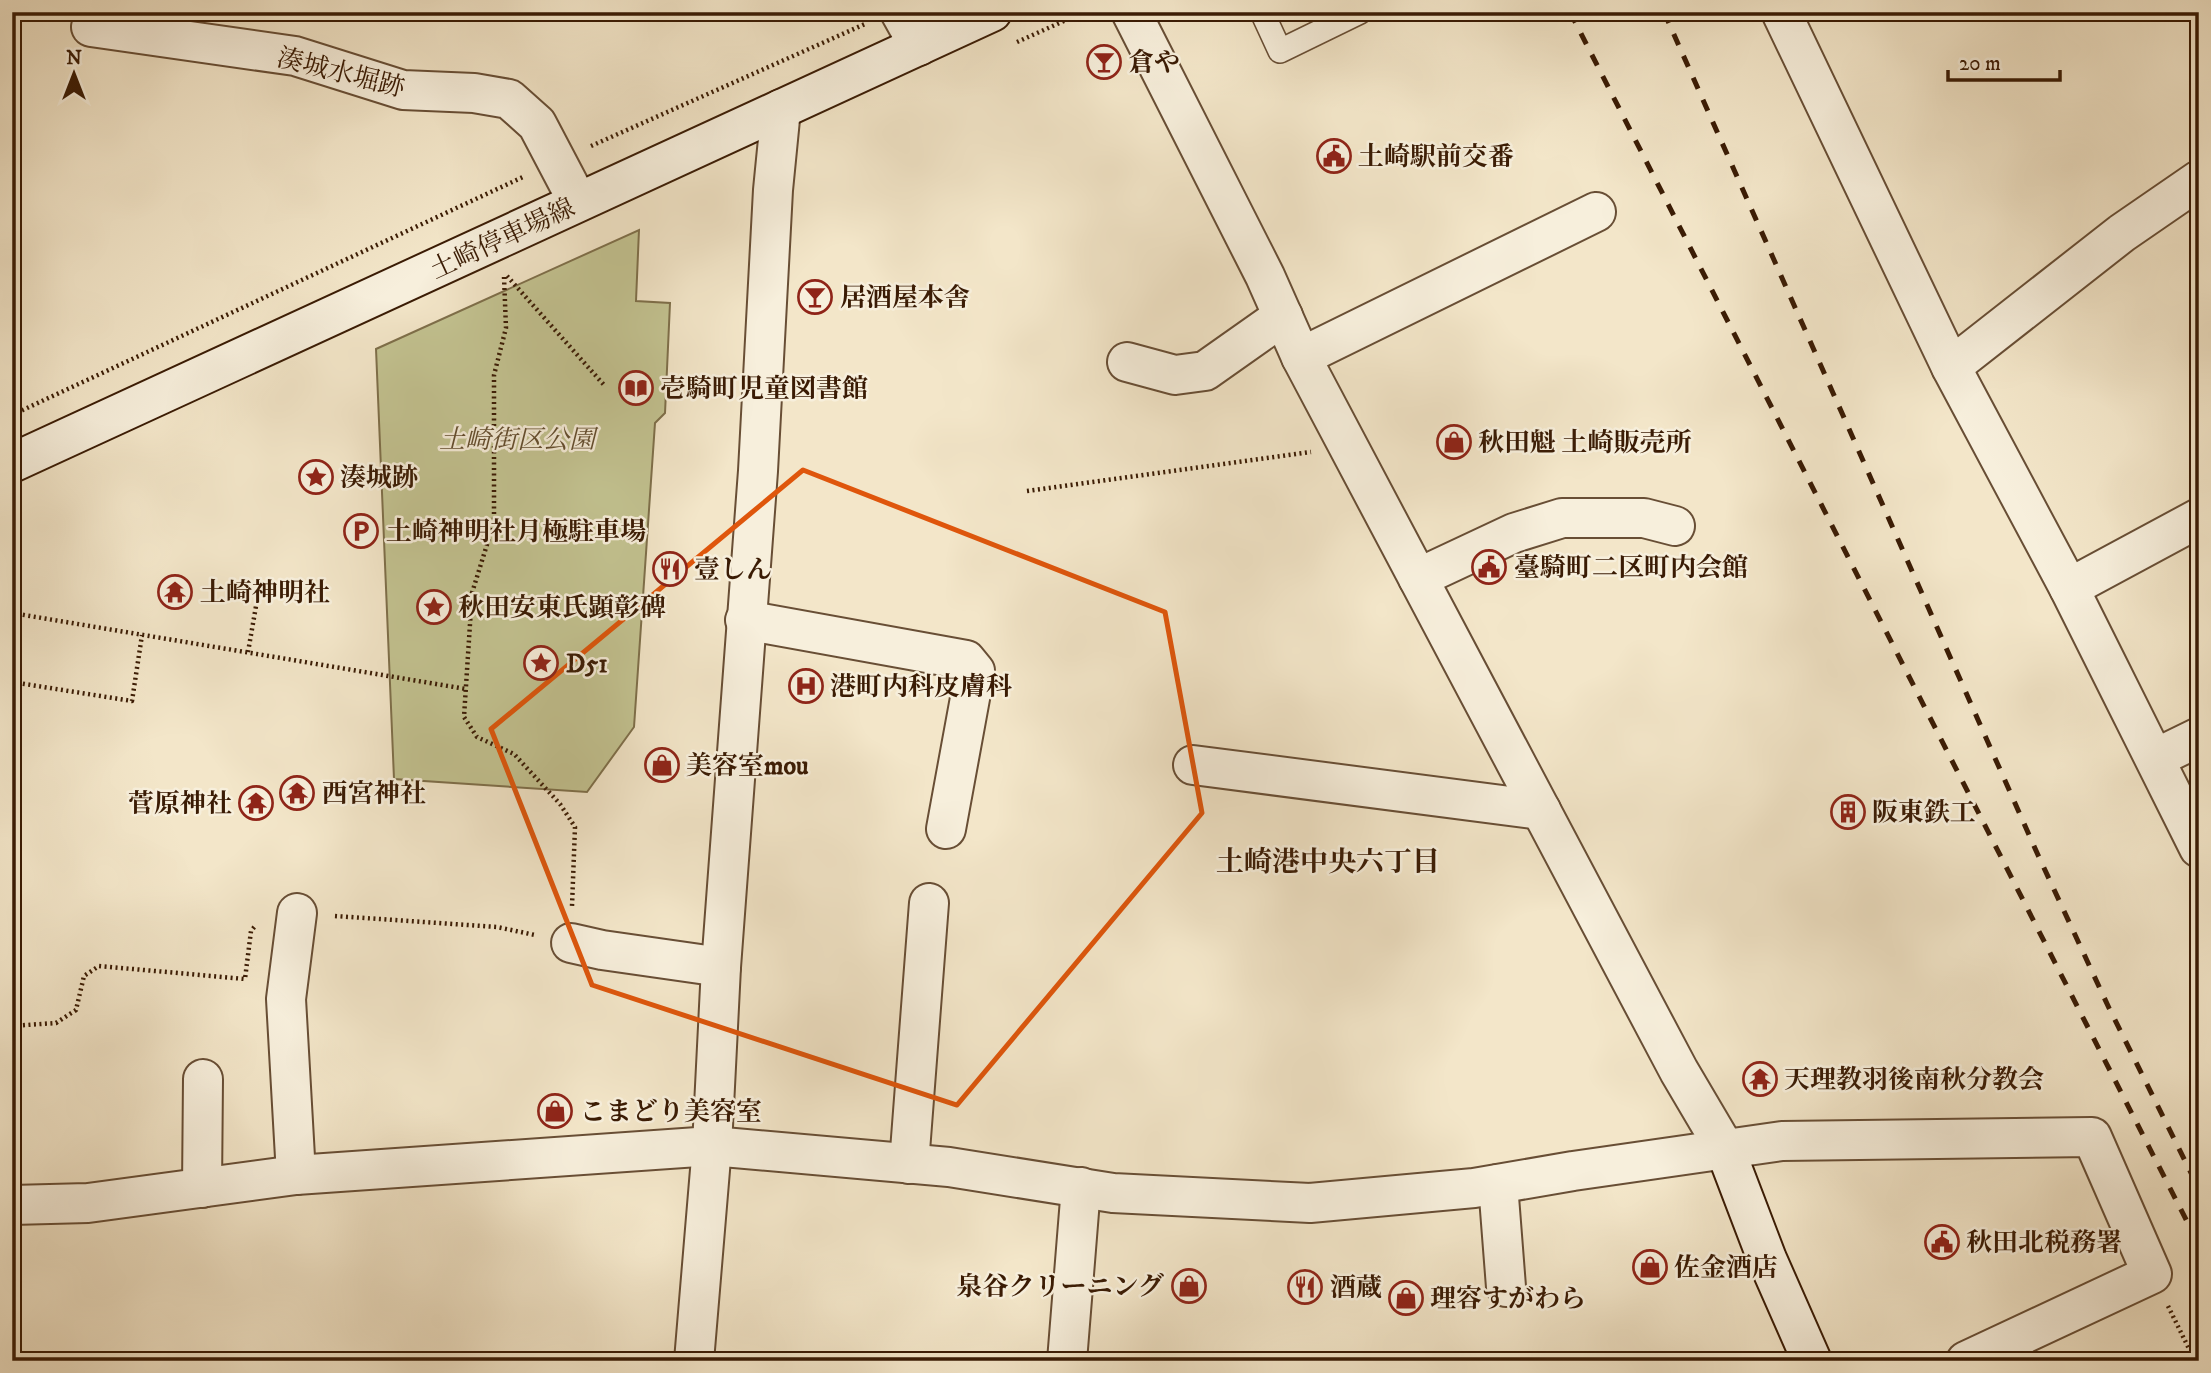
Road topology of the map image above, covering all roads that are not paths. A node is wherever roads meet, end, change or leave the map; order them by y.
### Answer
1 (992, 12) edge
2 (1131, 12) edge
3 (1262, 12) edge
4 (1360, 12) edge
5 (1781, 12) edge
6 (883, 18) edge
7 (91, 27) dead end
8 (919, 46) junction
9 (781, 109) junction
10 (2199, 180) edge
11 (578, 202) junction
12 (1595, 212) dead end
13 (1283, 316) junction
14 (1301, 357) junction
15 (1126, 362) dead end
16 (1951, 367) junction
17 (12, 463) edge
18 (2199, 518) edge
19 (1675, 526) dead end
20 (1418, 578) junction
21 (2069, 588) junction
22 (745, 620) junction
23 (2199, 737) edge
24 (2156, 758) junction
25 (1193, 765) dead end
26 (1541, 810) junction
27 (946, 829) dead end
28 (2199, 848) edge
29 (929, 903) dead end
30 (297, 913) dead end
31 (571, 943) road end
32 (721, 967) junction
33 (203, 1079) dead end
34 (712, 1146) junction
35 (1725, 1149) junction
36 (909, 1164) junction
37 (296, 1175) junction
38 (1498, 1184) junction
39 (1081, 1187) junction
40 (202, 1188) junction
41 (12, 1205) edge
42 (1506, 1287) dead end
43 (694, 1361) edge
44 (1067, 1361) edge
45 (1812, 1361) edge
46 (1966, 1361) edge

1 - 8 street, 土崎停車場線
2 - 13 street
3 - 4 lane
5 - 16 street
6 - 8 street
7 - 11 street, 湊城水堀跡
8 - 9 street, 土崎停車場線
9 - 11 street, 土崎停車場線
9 - 22 street
10 - 16 street
11 - 17 street, 土崎停車場線
12 - 14 street
13 - 14 street
13 - 15 street
14 - 20 street
16 - 21 street
18 - 21 street
19 - 20 street
20 - 26 street
21 - 24 street
22 - 27 street
22 - 32 street
23 - 24 street
24 - 28 street
25 - 26 street
26 - 35 street
29 - 36 street
30 - 37 street
31 - 32 street
32 - 34 street
33 - 40 street
34 - 36 street
34 - 37 street
34 - 43 street
35 - 38 street
35 - 45 street
35 - 46 street
36 - 39 street
37 - 40 street
38 - 39 street
38 - 42 street
39 - 44 street
40 - 41 street

